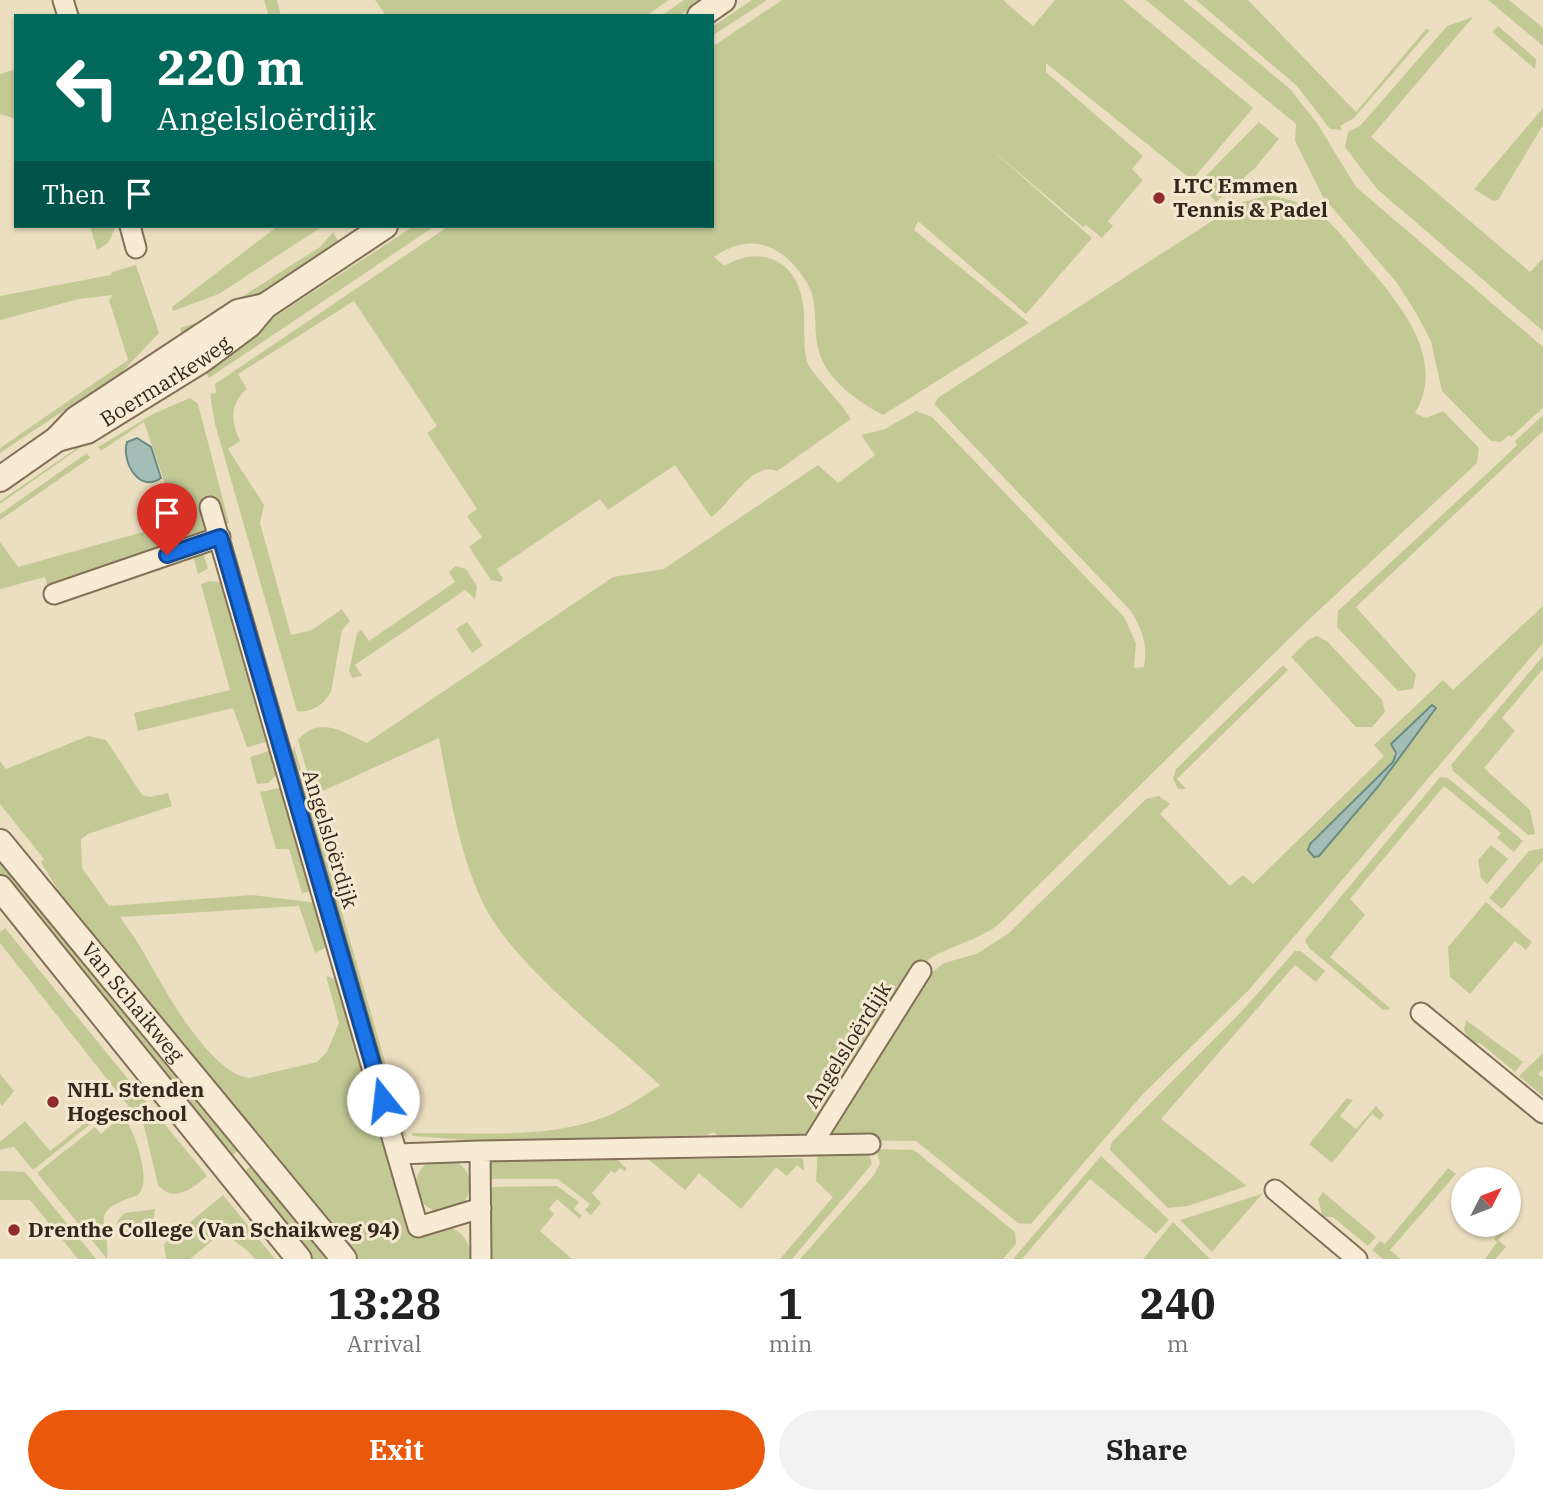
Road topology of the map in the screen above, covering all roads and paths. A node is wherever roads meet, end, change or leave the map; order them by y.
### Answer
1 (723, 0) edge
2 (703, 14) edge
3 (131, 228) edge
4 (382, 228) edge
5 (136, 248) dead end
6 (0, 479) edge
7 (210, 507) dead end
8 (220, 537) junction
9 (54, 594) dead end
10 (0, 842) edge
11 (0, 888) edge
12 (921, 971) dead end
13 (1421, 1013) dead end
14 (1543, 1113) edge
15 (813, 1143) junction
16 (870, 1144) dead end
17 (480, 1151) junction
18 (398, 1154) junction
19 (1275, 1190) dead end
20 (481, 1209) junction
21 (299, 1259) edge
22 (344, 1259) edge
23 (481, 1259) edge
24 (1357, 1259) edge

1 - 2 street
3 - 5 street
4 - 6 street, Boermarkeweg
7 - 8 street, Angelsloërdijk
8 - 9 street
8 - 18 street, Angelsloërdijk
10 - 22 street, Van Schaikweg
11 - 21 street, Van Schaikweg
12 - 15 street, Angelsloërdijk
13 - 14 street
15 - 16 street, Angelsloërdijk
15 - 17 street, Angelsloërdijk
17 - 18 street, Angelsloërdijk
17 - 20 street
18 - 20 street, Angelsloërdijk
19 - 24 street
20 - 23 street

